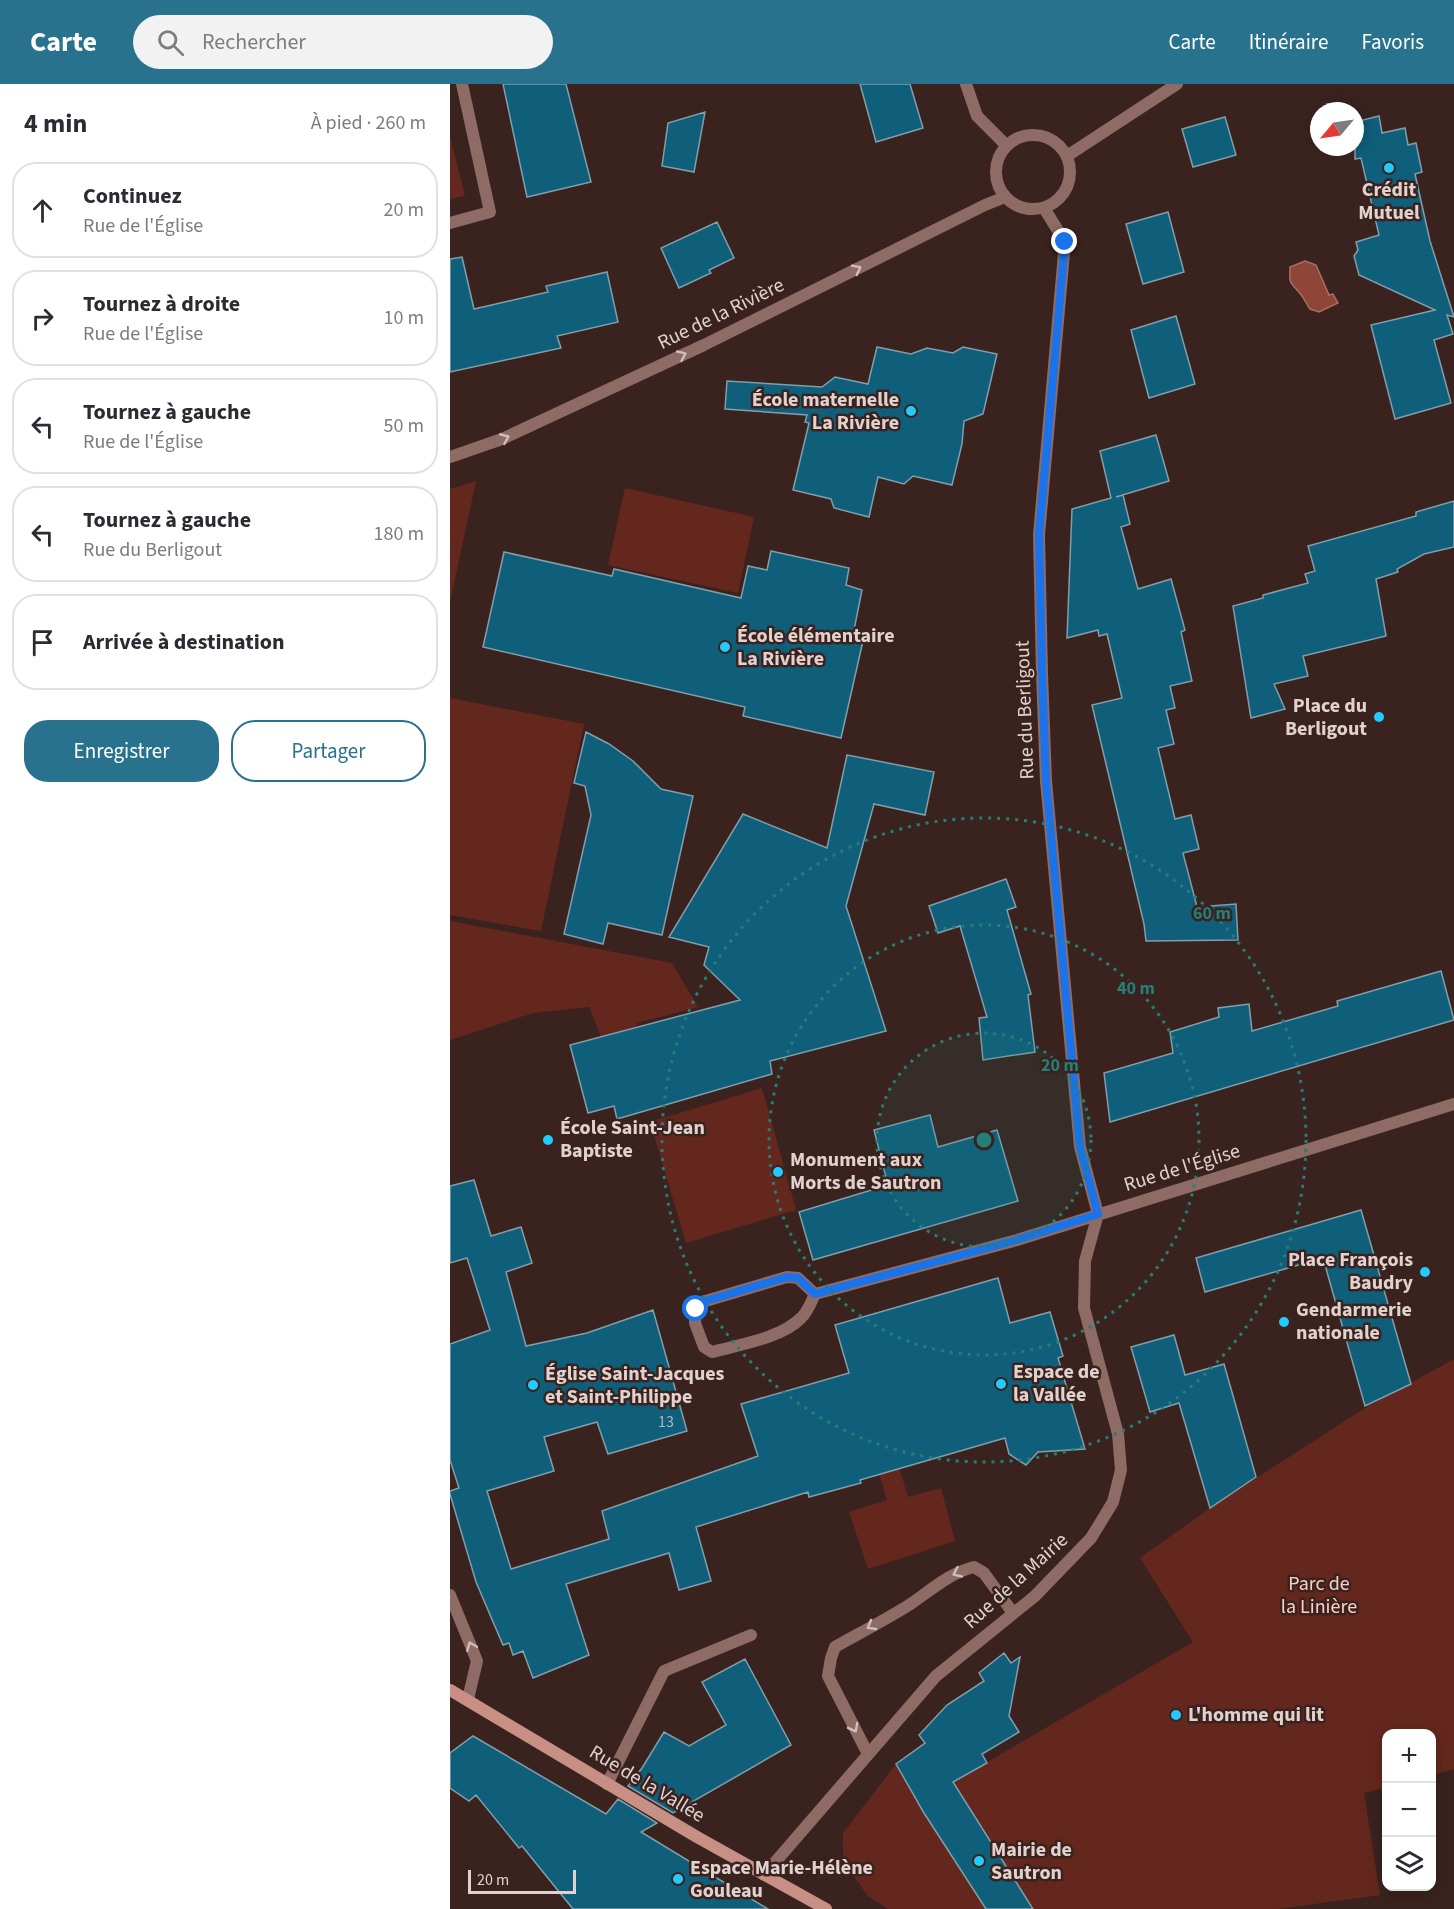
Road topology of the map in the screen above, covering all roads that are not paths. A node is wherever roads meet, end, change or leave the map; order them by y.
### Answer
1 (462, 84) edge
2 (966, 84) edge
3 (1177, 84) edge
4 (1006, 145) junction
5 (1067, 156) junction
6 (1005, 197) junction
7 (1044, 208) junction
8 (450, 223) edge
9 (450, 457) edge
10 (1454, 1104) edge
11 (1098, 1214) junction
12 (815, 1294) junction
13 (450, 1595) edge
14 (1013, 1614) junction
15 (751, 1635) dead end
16 (450, 1690) edge
17 (468, 1699) junction
18 (868, 1754) junction
19 (607, 1784) junction
20 (764, 1875) junction
21 (826, 1909) edge

1 - 8 street
2 - 4 street
3 - 5 street
4 - 5 street
4 - 6 street
5 - 7 street
6 - 7 street
9 -> 6 street, Rue de la Rivière
7 - 11 street, Rue du Berligout
10 - 11 street, Rue de l'Église
11 - 12 street, Rue de l'Église
11 - 14 street, Rue de la Mairie
12 - 12 street
17 -> 13 street
14 - 18 street, Rue de la Mairie
14 -> 18 street
15 - 19 street
16 - 17 street, Rue de la Vallée
17 - 19 street, Rue de la Vallée
18 - 20 street, Rue de la Mairie
19 - 20 street, Rue de la Vallée
20 - 21 street, Rue de la Vallée

